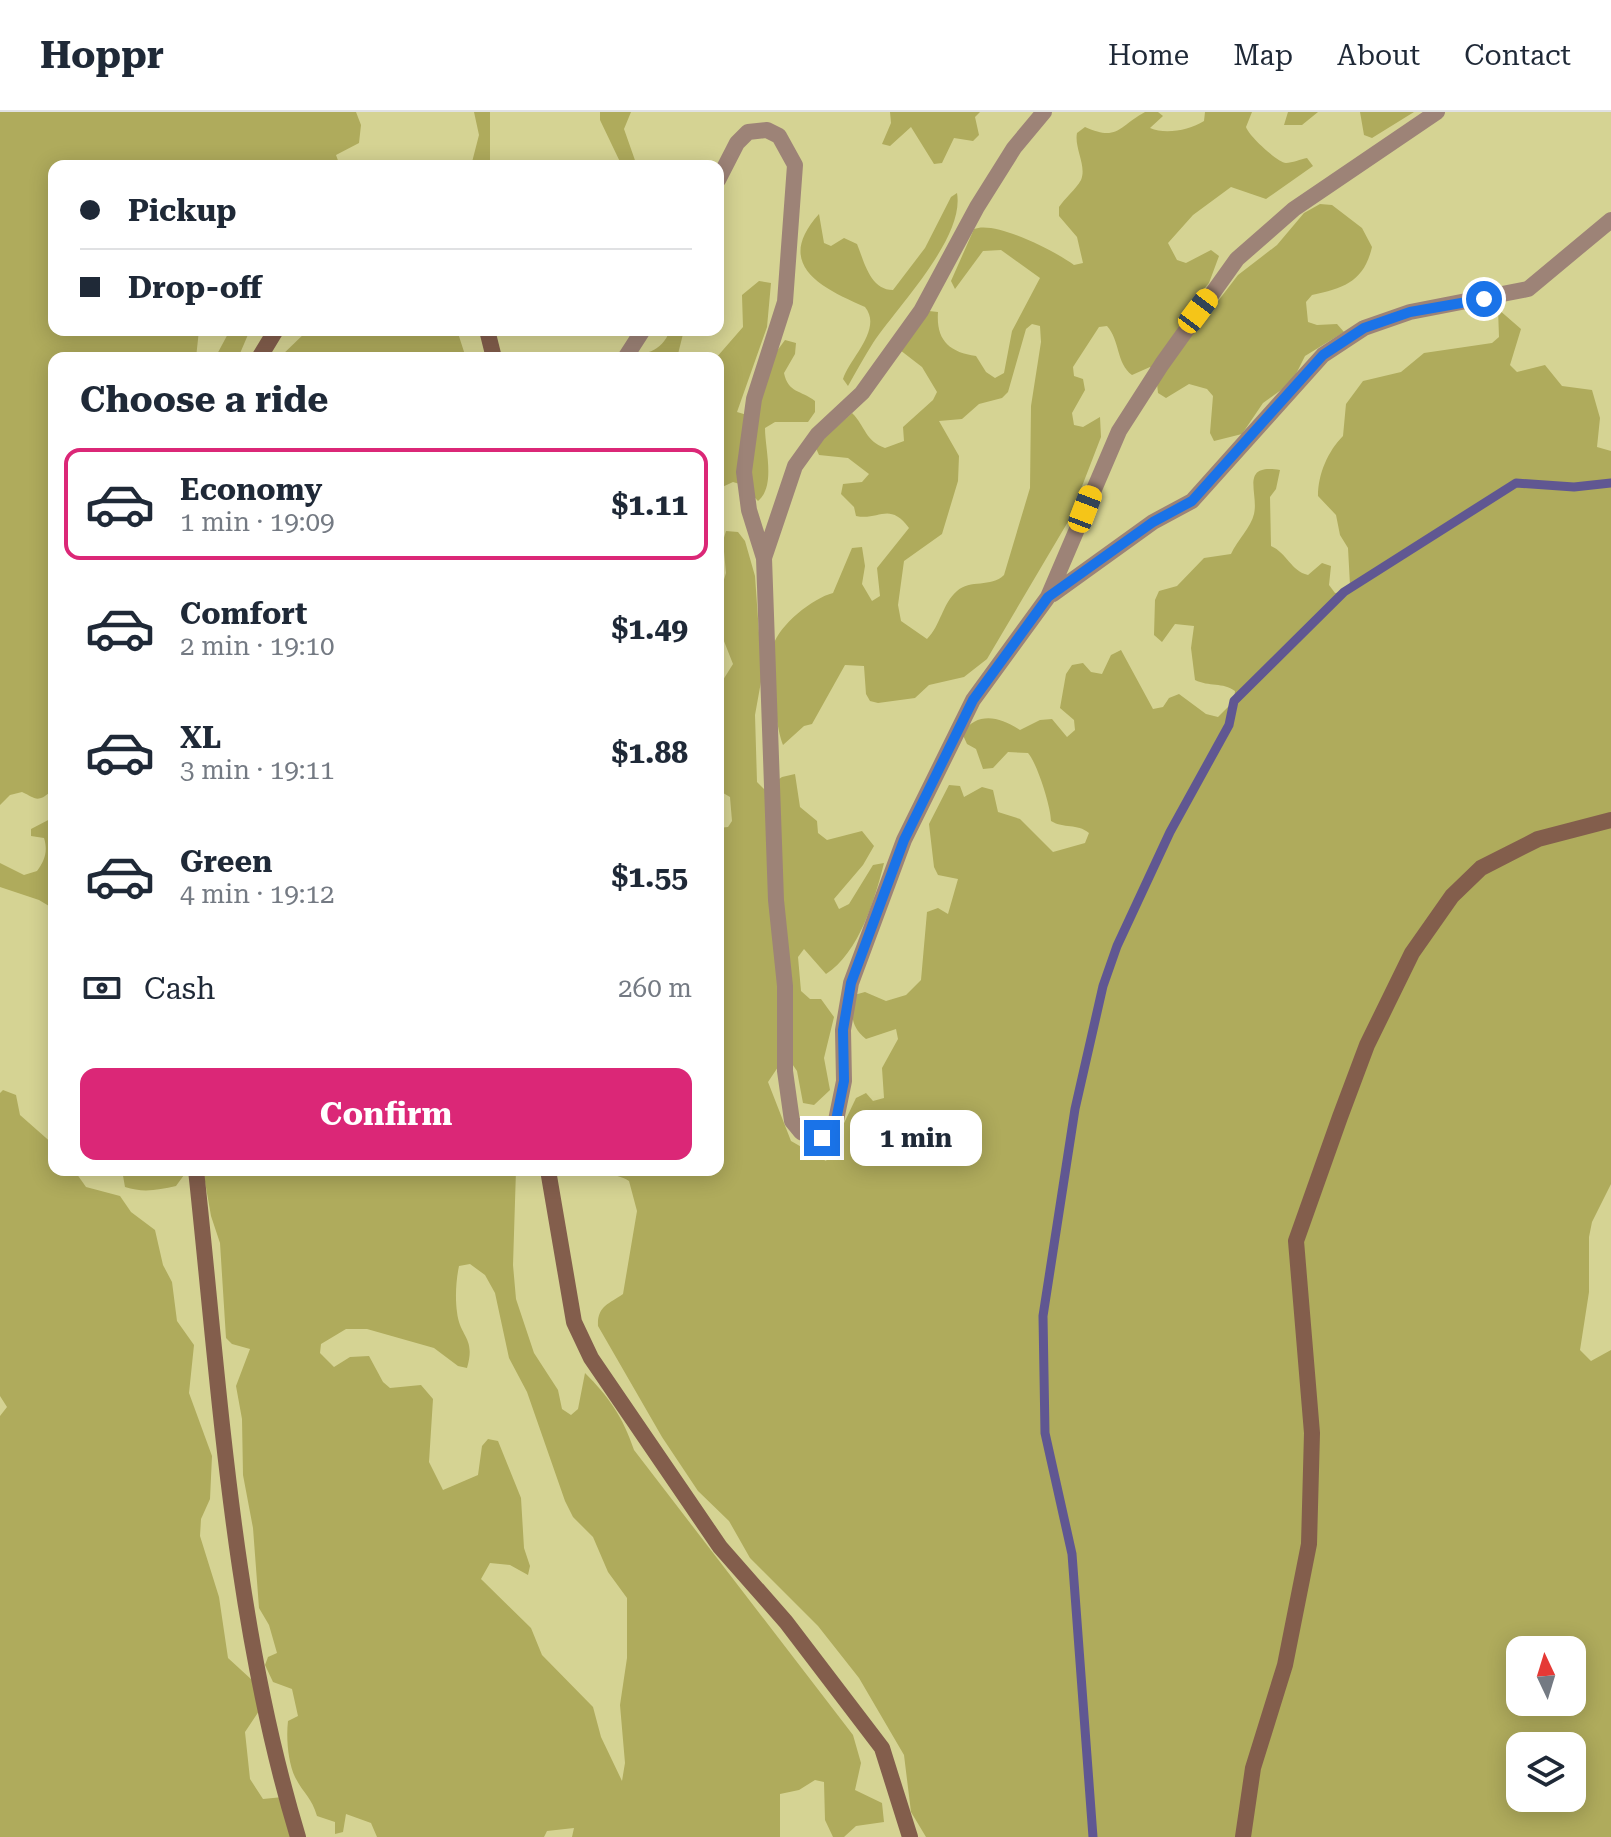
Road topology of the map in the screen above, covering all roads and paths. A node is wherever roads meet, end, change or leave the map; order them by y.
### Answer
1 (1044, 112) edge
2 (1437, 112) edge
3 (724, 168) edge
4 (1611, 220) edge
5 (764, 558) junction
6 (1048, 597) junction
7 (1611, 820) edge
8 (197, 1176) edge
9 (549, 1176) edge
10 (298, 1837) edge
11 (910, 1837) edge
12 (1243, 1837) edge

1 - 5 street
2 - 6 street
3 - 5 street
4 - 6 street
5 - 6 street
7 - 12 street
8 - 10 street
9 - 11 street

